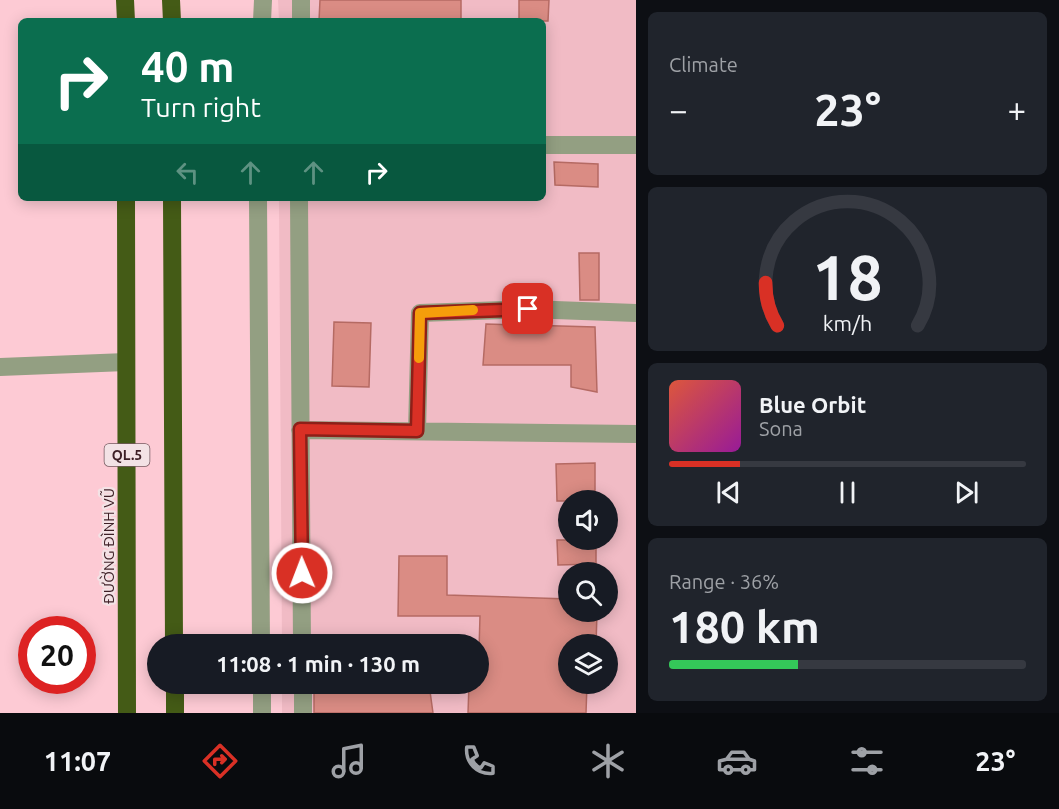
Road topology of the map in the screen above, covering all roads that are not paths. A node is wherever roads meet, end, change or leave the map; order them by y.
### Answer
1 (125, 0) edge
2 (171, 0) edge
3 (263, 0) edge
4 (301, 0) edge
5 (126, 18) edge
6 (172, 18) edge
7 (262, 18) edge
8 (301, 18) edge
9 (546, 145) edge
10 (636, 145) edge
11 (126, 201) edge
12 (172, 201) edge
13 (258, 201) edge
14 (299, 201) edge
15 (636, 313) edge
16 (126, 362) junction
17 (0, 367) edge
18 (300, 429) junction
19 (417, 431) junction
20 (636, 434) edge
21 (174, 634) edge
22 (261, 634) edge
23 (302, 634) edge
24 (175, 694) edge
25 (262, 694) edge
26 (303, 694) edge
27 (127, 713) edge
28 (175, 713) edge
29 (262, 713) edge
30 (303, 713) edge

1 - 5 highway
2 - 6 highway
3 - 7 lane
4 - 8 lane
9 - 10 lane
11 - 16 highway, ĐƯỜNG ĐÌNH VŨ / QL.5
12 - 21 highway
13 - 22 lane
14 - 18 lane
15 - 19 lane
16 - 17 lane
16 - 27 highway, ĐƯỜNG ĐÌNH VŨ / QL.5
18 - 19 lane
18 - 23 lane
19 - 20 lane
24 - 28 highway
25 - 29 lane
26 - 30 lane

